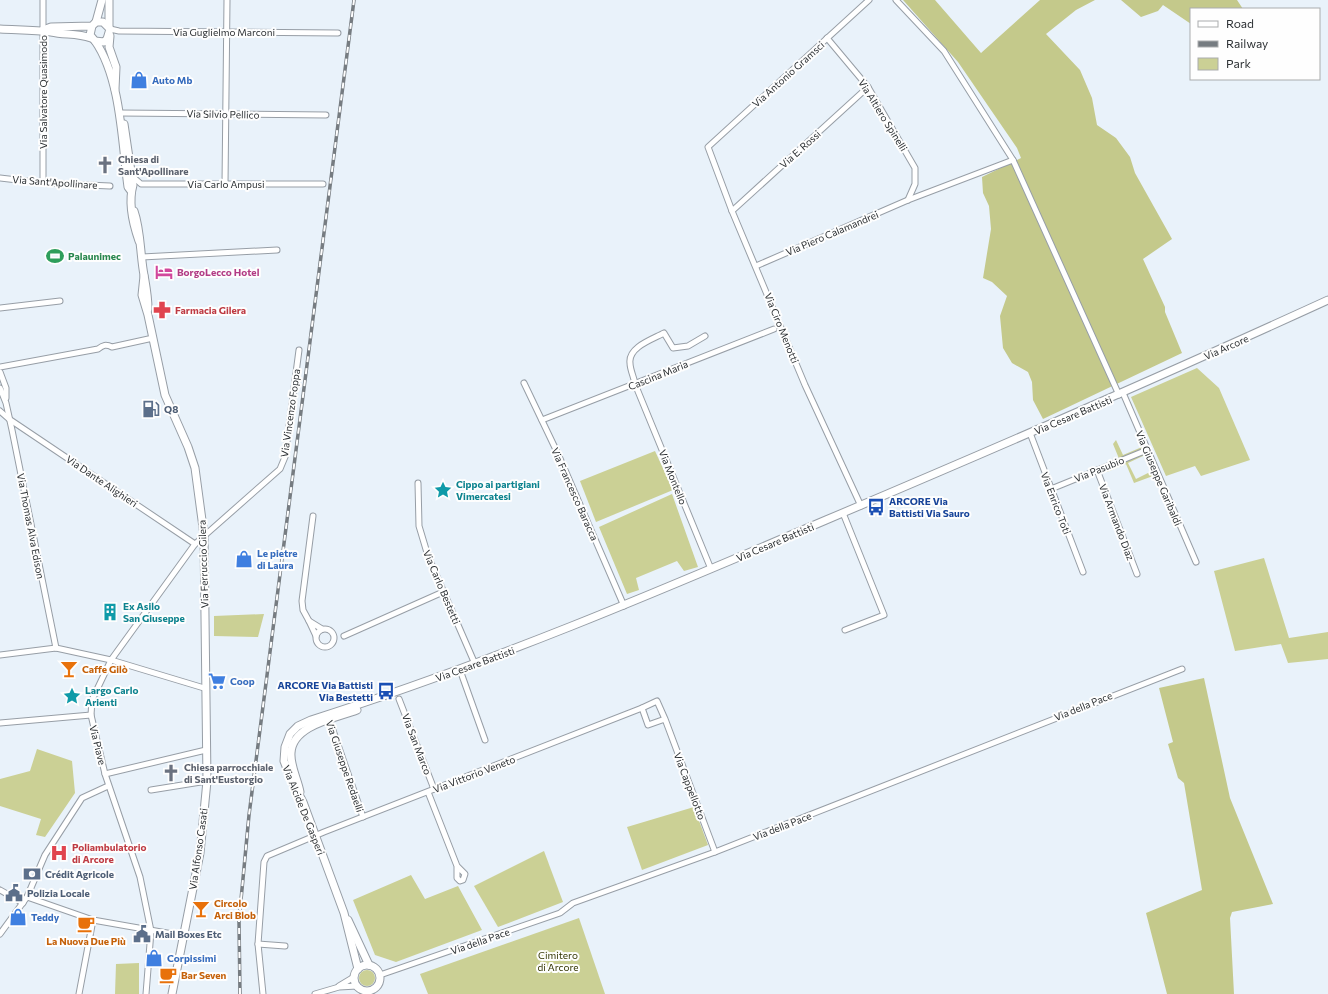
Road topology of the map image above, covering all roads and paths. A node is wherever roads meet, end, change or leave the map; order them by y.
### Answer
1 (43, 0) edge
2 (102, 0) edge
3 (109, 0) edge
4 (227, 0) edge
5 (869, 0) edge
6 (896, 0) edge
7 (94, 24) junction
8 (0, 29) edge
9 (43, 30) junction
10 (110, 30) junction
11 (226, 32) junction
12 (338, 33) dead end
13 (827, 38) junction
14 (93, 39) junction
15 (868, 87) junction
16 (115, 93) junction
17 (120, 113) junction
18 (226, 115) junction
19 (326, 115) dead end
20 (708, 147) joint
21 (1013, 160) junction
22 (132, 176) junction
23 (0, 178) edge
24 (43, 183) junction
25 (225, 184) junction
26 (323, 184) dead end
27 (110, 186) dead end
28 (131, 191) junction
29 (908, 200) junction
30 (732, 211) junction
31 (277, 250) dead end
32 (142, 257) junction
33 (756, 266) junction
34 (1328, 300) edge
35 (60, 301) dead end
36 (0, 308) edge
37 (774, 329) dead end
38 (705, 336) dead end
39 (153, 338) junction
40 (299, 350) dead end
41 (0, 367) edge
42 (0, 372) edge
43 (524, 383) dead end
44 (636, 384) junction
45 (0, 388) edge
46 (1121, 394) junction
47 (3, 402) edge
48 (0, 411) edge
49 (9, 419) junction
50 (542, 420) junction
51 (1030, 433) junction
52 (1147, 450) junction
53 (1097, 470) junction
54 (418, 483) dead end
55 (1051, 489) junction
56 (860, 506) junction
57 (843, 513) junction
58 (313, 516) dead end
59 (204, 535) junction
60 (195, 544) junction
61 (1196, 562) dead end
62 (711, 569) junction
63 (1083, 572) dead end
64 (1137, 574) dead end
65 (443, 592) junction
66 (624, 606) junction
67 (309, 621) junction
68 (322, 629) junction
69 (845, 630) dead end
70 (316, 636) junction
71 (334, 638) junction
72 (56, 648) junction
73 (0, 655) edge
74 (111, 660) junction
75 (475, 664) junction
76 (1182, 669) dead end
77 (460, 670) junction
78 (204, 688) junction
79 (399, 699) dead end
80 (642, 708) junction
81 (632, 712) joint
82 (91, 715) junction
83 (329, 718) junction
84 (665, 719) junction
85 (0, 723) edge
86 (297, 732) joint
87 (485, 740) dead end
88 (206, 750) junction
89 (105, 774) junction
90 (207, 781) junction
91 (108, 786) junction
92 (434, 789) junction
93 (151, 790) dead end
94 (428, 792) junction
95 (363, 816) junction
96 (315, 835) junction
97 (715, 852) junction
98 (457, 866) dead end
99 (0, 890) edge
100 (27, 898) junction
101 (23, 903) junction
102 (344, 913) junction
103 (93, 920) junction
104 (151, 931) junction
105 (0, 934) edge
106 (184, 936) junction
107 (258, 944) junction
108 (285, 946) dead end
109 (369, 965) junction
110 (358, 969) junction
111 (380, 975) junction
112 (354, 977) junction
113 (357, 986) junction
114 (339, 987) junction
115 (378, 990) edge
116 (367, 993) edge
117 (79, 994) edge
118 (146, 994) edge
119 (172, 994) edge
120 (263, 994) edge
121 (315, 994) edge

1 - 9 street, Via Salvatore Quasimodo
2 - 7 street
3 - 10 street, Via Ferruccio Gilera
4 - 11 street
5 - 13 street, Via Antonio Gramsci
6 - 21 street, Via Giuseppe Garibaldi
7 - 9 street
7 - 10 street
7 - 14 street
8 - 9 street
9 - 14 street
9 - 24 street, Via Salvatore Quasimodo
10 - 11 street, Via Guglielmo Marconi
10 - 14 street
10 - 16 street, Via Ferruccio Gilera
11 - 12 street, Via Guglielmo Marconi
11 - 18 street
13 - 15 street, Via Altiero Spinelli
13 - 20 street, Via Antonio Gramsci
14 - 16 street, Via Ferruccio Gilera
15 - 29 street, Via Altiero Spinelli
15 - 30 street, Via E. Rossi
16 - 17 street, Via Ferruccio Gilera
17 - 18 street, Via Silvio Pellico
17 - 22 street, Via Ferruccio Gilera
17 - 28 street, Via Ferruccio Gilera
18 - 19 street, Via Silvio Pellico
18 - 25 street
20 - 30 street, Via Ciro Menotti
21 - 29 street, Via Piero Calamandrei
21 - 46 street, Via Giuseppe Garibaldi
22 - 25 street, Via Carlo Ampusi
22 - 28 street, Via Ferruccio Gilera
23 - 24 street, Via Sant'Apollinare
24 - 27 street, Via Sant'Apollinare
25 - 26 street, Via Carlo Ampusi
28 - 32 street, Via Ferruccio Gilera
29 - 33 street, Via Piero Calamandrei
30 - 33 street, Via Ciro Menotti
31 - 32 street
32 - 39 street, Via Ferruccio Gilera
33 - 56 street, Via Ciro Menotti
34 - 46 street, Via Arcore
35 - 36 street
37 - 44 street, Cascina Maria
38 - 44 street, Via Montello
39 - 41 street
39 - 59 street, Via Ferruccio Gilera
40 - 59 street, Via Vincenzo Foppa
42 - 47 street, Via Thomas Alva Edison
43 - 50 street, Via Francesco Baracca
44 - 50 street, Cascina Maria
44 - 62 street, Via Montello
45 - 47 street, Via Thomas Alva Edison
46 - 51 street, Via Cesare Battisti
46 - 52 street, Via Giuseppe Garibaldi
47 - 49 street, Via Thomas Alva Edison
48 - 49 street, Via Dante Alighieri
49 - 60 street, Via Dante Alighieri
49 - 72 street, Via Thomas Alva Edison
50 - 66 street, Via Francesco Baracca
51 - 55 street, Via Enrico Toti
51 - 56 street, Via Cesare Battisti
52 - 53 street, Via Pasubio
52 - 61 street, Via Giuseppe Garibaldi
53 - 55 street, Via Pasubio
53 - 64 street, Via Armando Diaz
54 - 65 street, Via Carlo Bestetti
55 - 63 street, Via Enrico Toti
56 - 57 street, Via Cesare Battisti
57 - 62 street, Via Cesare Battisti
57 - 69 street
58 - 67 street
59 - 60 street, Via Vincenzo Foppa
59 - 78 street, Via Ferruccio Gilera
60 - 74 street, Via Piave
62 - 66 street, Via Cesare Battisti
65 - 71 street
65 - 75 street, Via Carlo Bestetti
66 - 75 street, Via Cesare Battisti
67 - 68 street
67 - 70 street
68 - 70 street
68 - 71 street
70 - 71 street
72 - 73 street
72 - 74 street
74 - 78 street
74 - 82 street, Via Piave
75 - 77 street, Via Cesare Battisti
76 - 97 street, Via della Pace
77 - 83 street, Via Cesare Battisti
77 - 87 street
78 - 88 street, Via Ferruccio Gilera
79 - 92 street, Via San Marco
80 - 81 street, Via Cappellotto
80 - 84 street, Via Cappellotto
80 - 84 street
81 - 92 street, Via Vittorio Veneto
82 - 85 street
82 - 89 street, Via Piave
83 - 86 street, Via Cesare Battisti
83 - 95 street, Via Giuseppe Redaelli
84 - 97 street, Via Cappellotto
86 - 96 street, Via Alcide De Gasperi
88 - 89 street
88 - 90 street, Via Alfonso Casati
89 - 91 street, Via Piave
90 - 93 street
90 - 106 street, Via Alfonso Casati
91 - 100 street
91 - 104 street, Via Piave
92 - 94 street, Via Vittorio Veneto
94 - 95 street, Via Vittorio Veneto
94 - 98 street
95 - 96 street, Via Vittorio Veneto
96 - 102 street, Via Alcide De Gasperi
96 - 107 street
97 - 111 street, Via della Pace
99 - 101 street
100 - 101 street
100 - 103 street
101 - 105 street
102 - 109 street, Via Alcide De Gasperi
102 - 110 street, Via Alcide De Gasperi
103 - 104 street
103 - 117 street
104 - 106 street
104 - 118 street, Via Piave
106 - 119 street, Via Alfonso Casati
107 - 108 street
107 - 120 street
109 - 110 street
109 - 111 street
110 - 112 street
111 - 115 street
112 - 113 street
112 - 114 street
113 - 114 street
113 - 116 street
114 - 121 street
115 - 116 street

